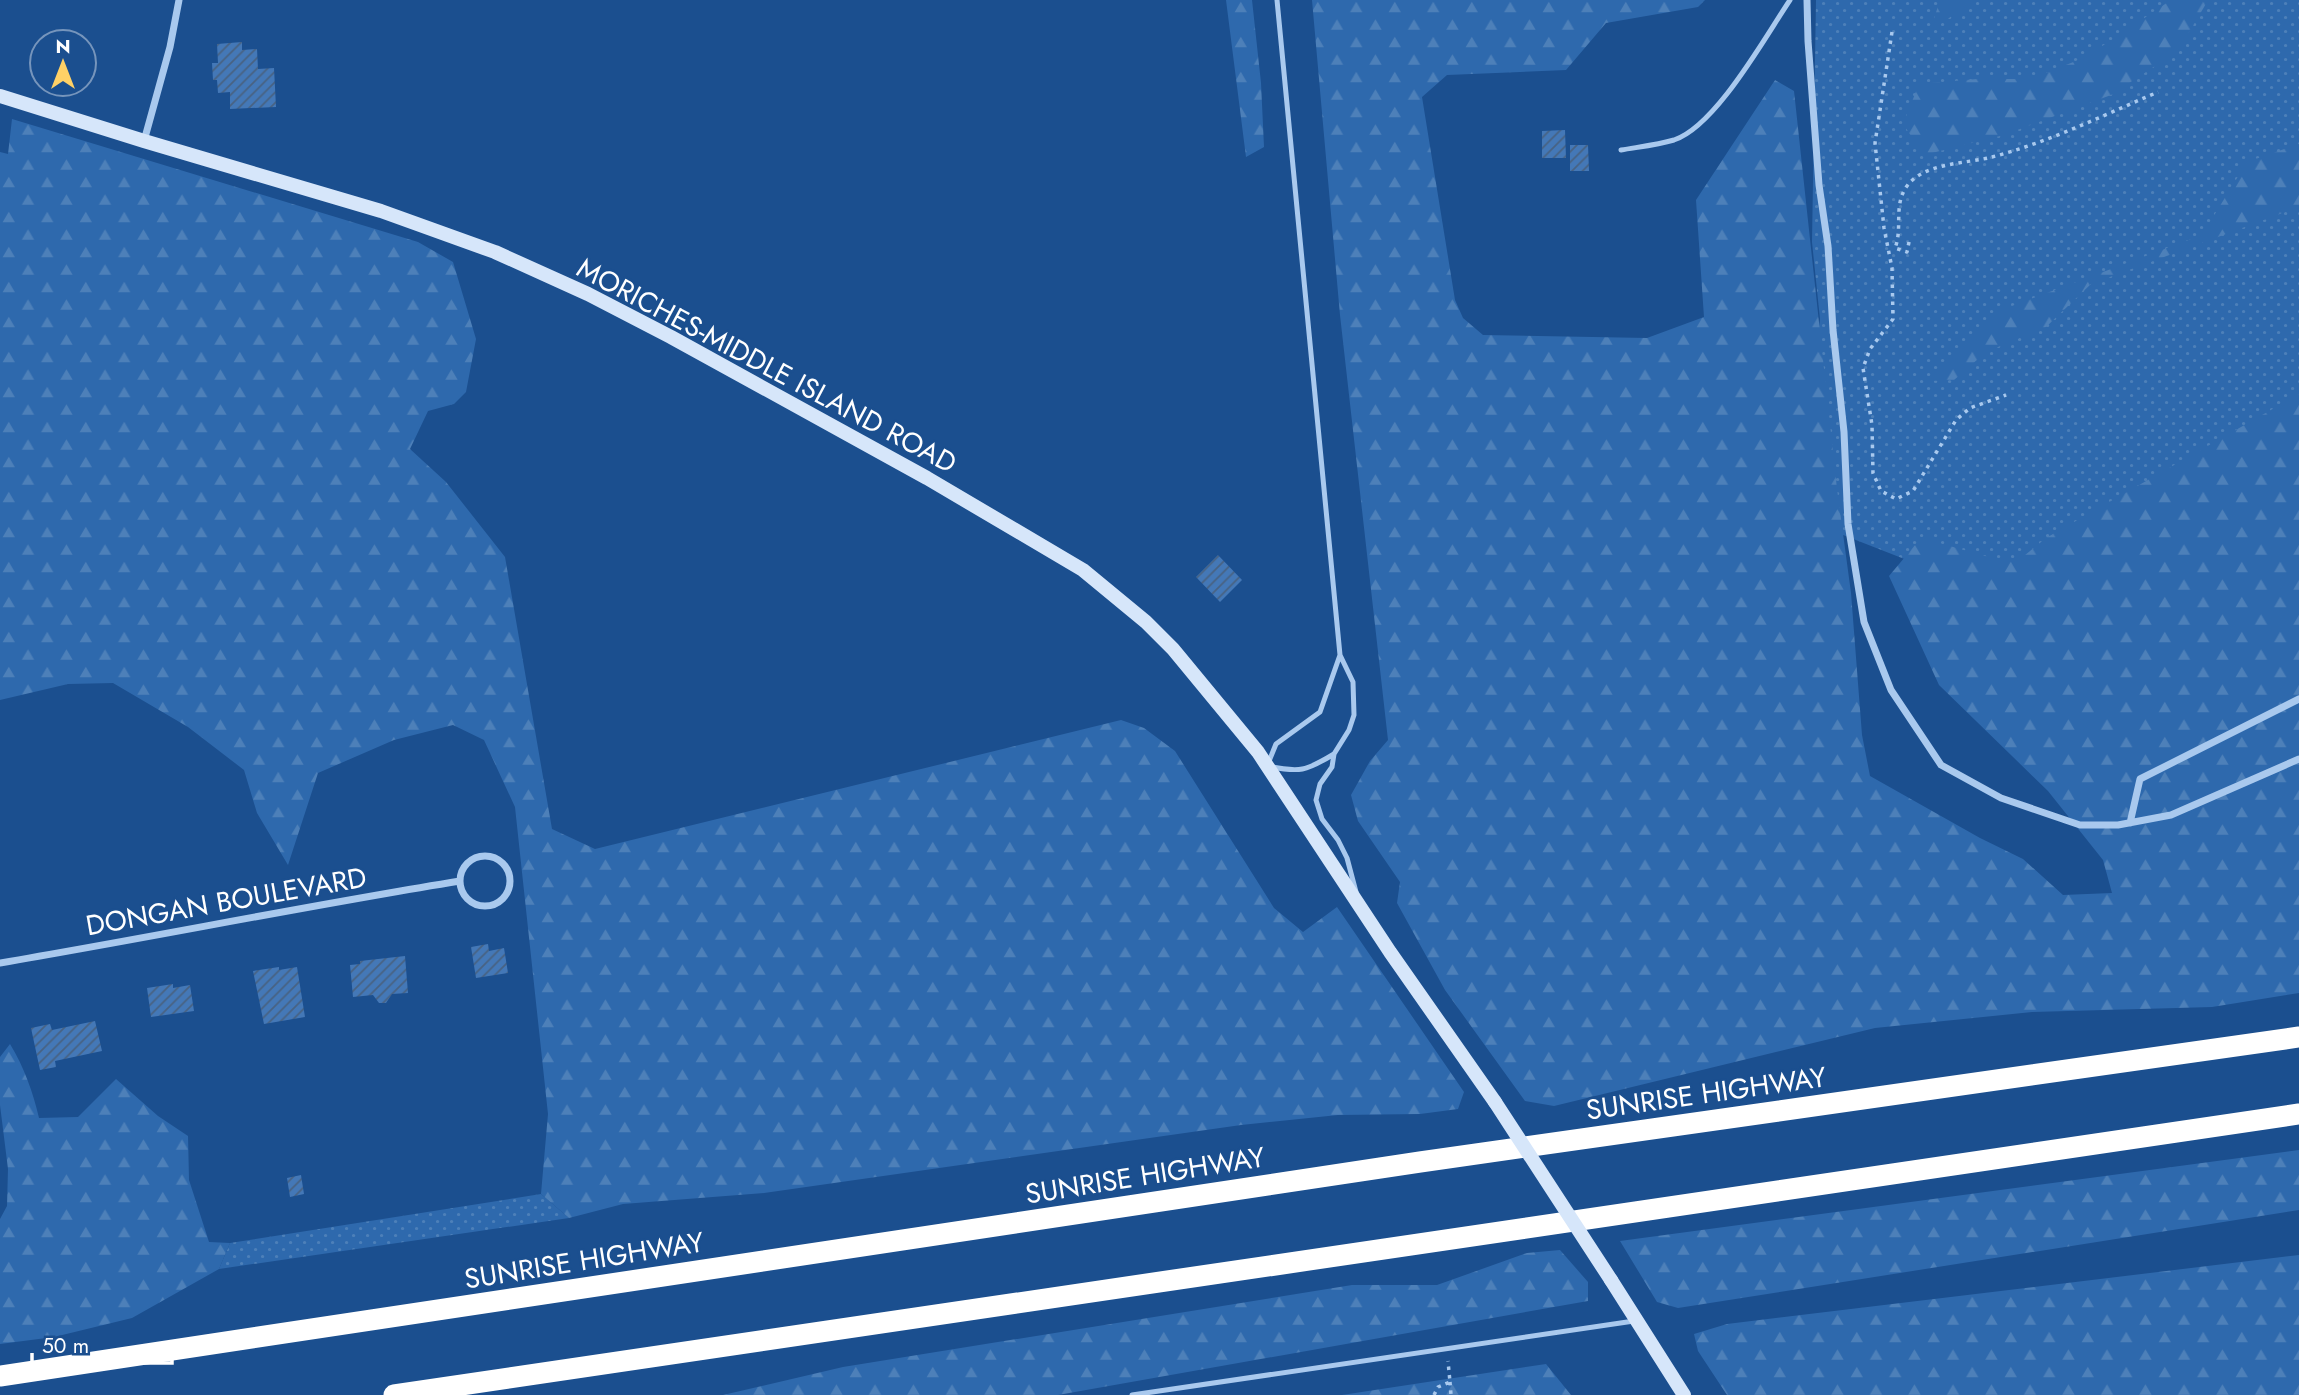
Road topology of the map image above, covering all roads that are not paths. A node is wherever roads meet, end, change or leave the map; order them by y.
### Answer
1 (179, 0) edge
2 (1278, 0) edge
3 (1790, 0) edge
4 (1807, 0) edge
5 (0, 96) edge
6 (144, 141) junction
7 (1621, 150) dead end
8 (1340, 655) junction
9 (2299, 699) edge
10 (1334, 754) junction
11 (2299, 759) edge
12 (1268, 766) junction
13 (2130, 823) junction
14 (460, 881) junction
15 (1359, 905) junction
16 (0, 963) edge
17 (2299, 1037) edge
18 (2299, 1114) edge
19 (1637, 1321) junction
20 (0, 1376) edge
21 (394, 1395) edge
22 (1132, 1395) edge
23 (1684, 1395) edge

1 - 6 street
2 - 8 lane
3 - 7 lane
4 - 13 street
5 - 6 main road, MORICHES-MIDDLE ISLAND ROAD
6 - 12 main road, MORICHES-MIDDLE ISLAND ROAD
8 - 10 lane
8 - 12 lane
9 - 13 street
10 - 12 lane
10 - 15 lane
11 - 13 street
12 - 15 main road, MORICHES-MIDDLE ISLAND ROAD
14 - 14 street
14 - 16 street, DONGAN BOULEVARD
15 - 19 main road, MORICHES-MIDDLE ISLAND ROAD, bridge
17 - 20 highway, SUNRISE HIGHWAY
18 - 21 highway
19 - 22 lane
19 - 23 main road

